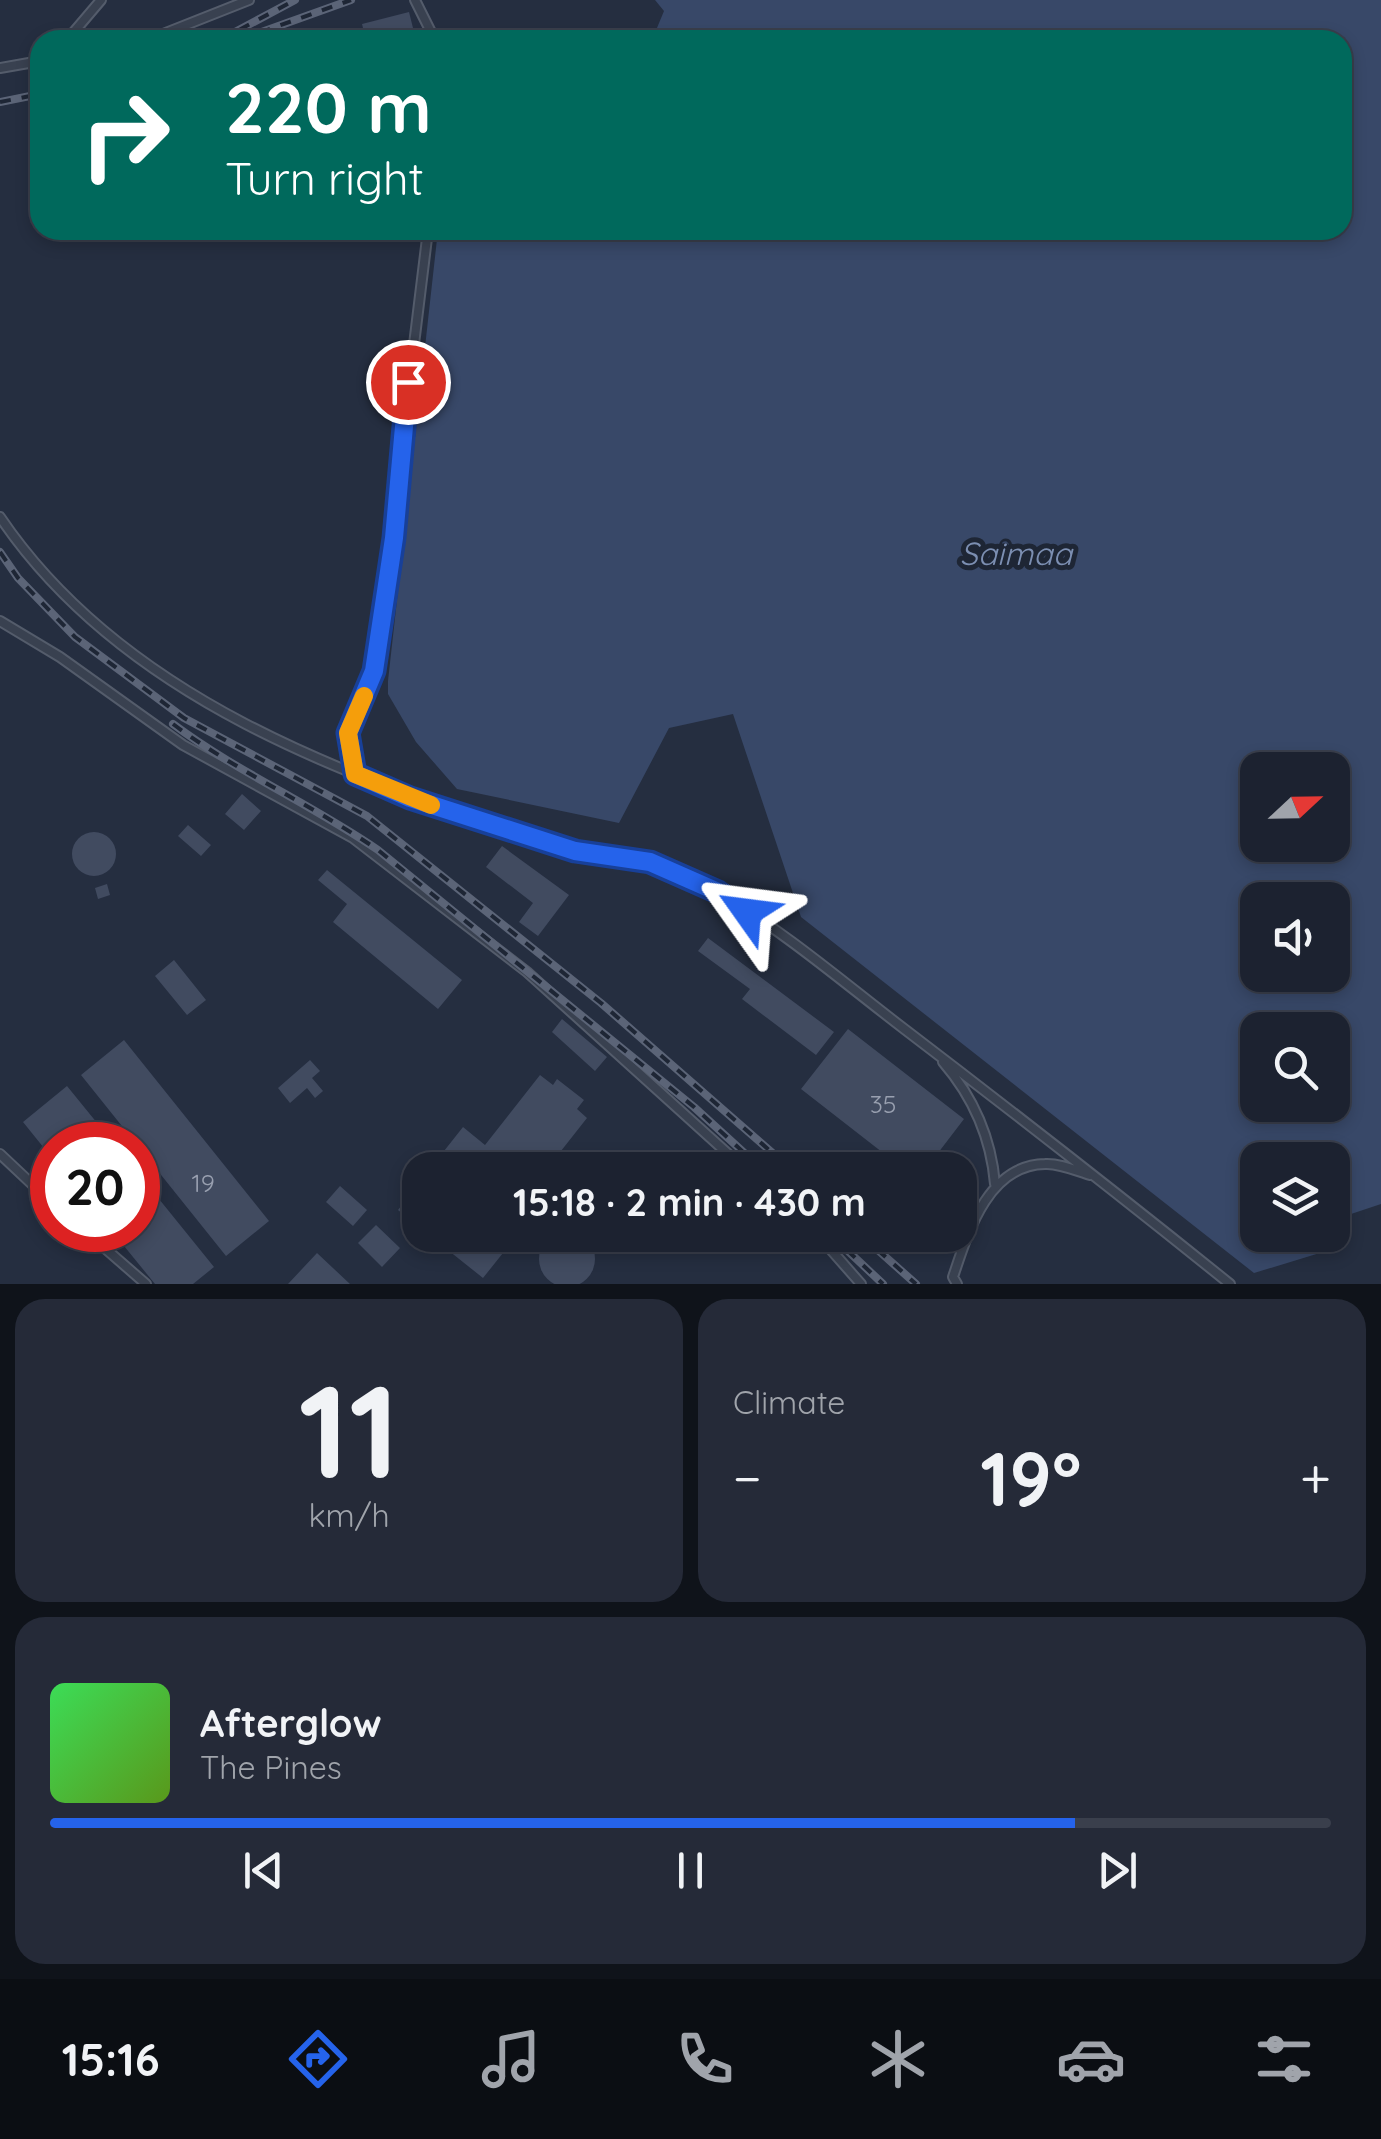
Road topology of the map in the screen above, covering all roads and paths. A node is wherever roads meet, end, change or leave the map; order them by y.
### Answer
1 (101, 0) edge
2 (224, 0) edge
3 (249, 0) edge
4 (416, 0) edge
5 (228, 10) junction
6 (76, 30) edge
7 (167, 30) edge
8 (430, 30) edge
9 (30, 63) edge
10 (0, 68) edge
11 (427, 240) edge
12 (0, 517) edge
13 (0, 620) edge
14 (355, 774) junction
15 (932, 1050) junction
16 (726, 1152) edge
17 (0, 1154) edge
18 (1095, 1176) junction
19 (30, 1182) edge
20 (995, 1184) junction
21 (109, 1252) edge
22 (833, 1252) edge
23 (146, 1284) edge
24 (861, 1284) edge
25 (958, 1284) edge
26 (1230, 1284) edge

1 - 6 lane
2 - 5 lane
3 - 5 lane
4 - 8 lane
5 - 7 lane
9 - 10 lane
11 - 14 lane
12 - 14 lane
13 - 16 lane
14 - 15 lane
15 - 18 lane
15 - 20 lane
17 - 19 lane
18 - 20 lane
18 - 26 lane
20 - 25 lane
21 - 23 lane
22 - 24 lane

